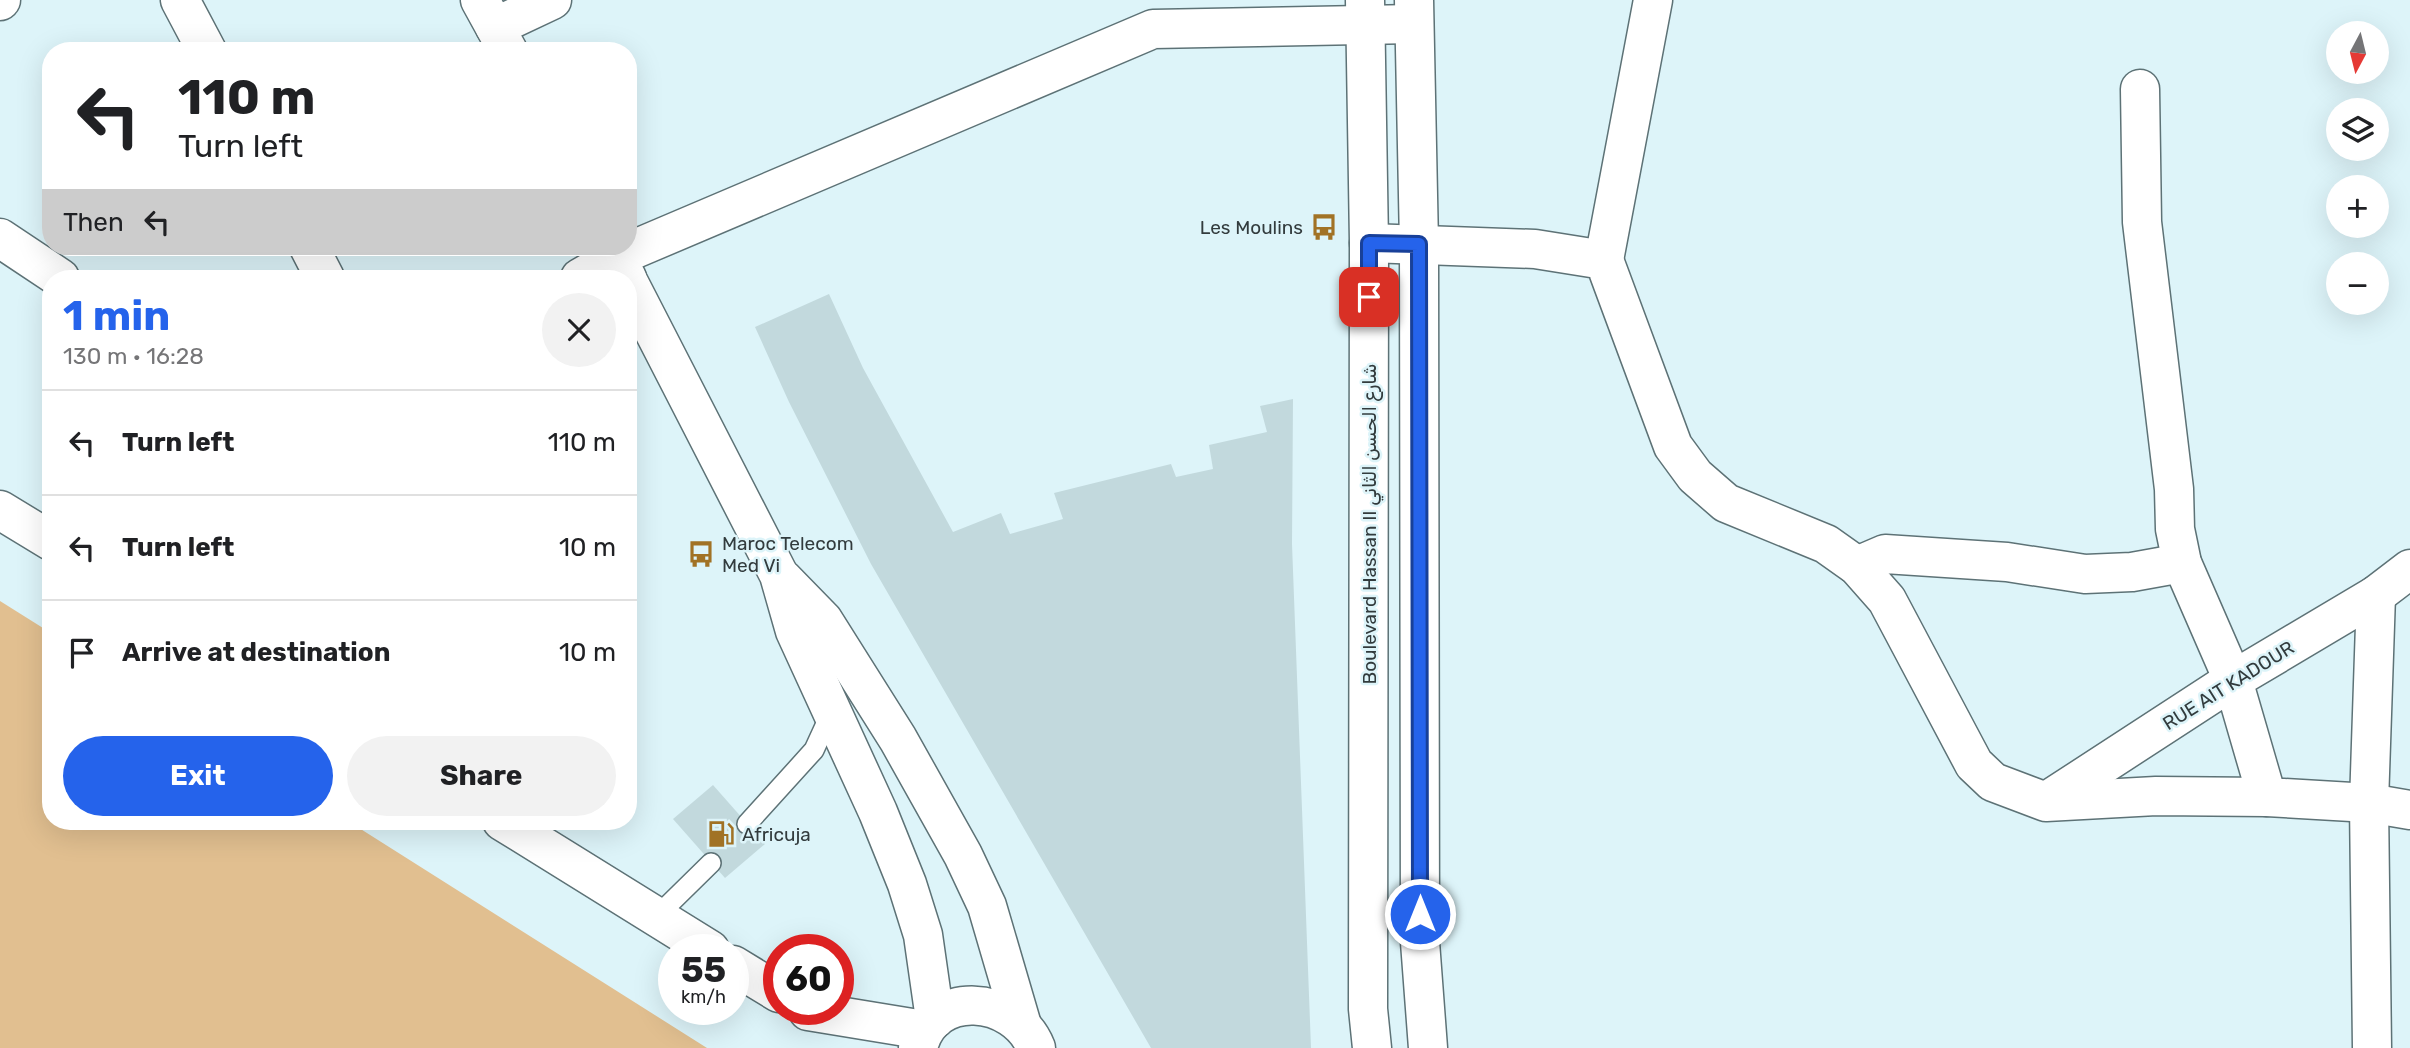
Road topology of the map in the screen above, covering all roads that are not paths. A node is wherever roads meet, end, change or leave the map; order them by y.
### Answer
1 (180, 0) edge
2 (552, 0) edge
3 (1653, 0) edge
4 (1414, 12) edge
5 (1365, 13) edge
6 (1145, 15) edge
7 (494, 26) edge
8 (202, 42) edge
9 (2140, 89) dead end
10 (0, 238) edge
11 (1369, 243) junction
12 (1419, 244) junction
13 (1604, 260) junction
14 (621, 266) edge
15 (48, 270) edge
16 (637, 297) edge
17 (0, 510) edge
18 (42, 536) edge
19 (2182, 563) junction
20 (1857, 566) junction
21 (2410, 569) edge
22 (779, 575) junction
23 (2376, 595) junction
24 (2233, 680) junction
25 (831, 713) junction
26 (2267, 797) junction
27 (2046, 802) junction
28 (2369, 803) junction
29 (2410, 810) edge
30 (747, 824) dead end
31 (516, 830) edge
32 (711, 863) dead end
33 (656, 917) junction
34 (684, 934) edge
35 (1368, 1009) junction
36 (854, 1017) edge
37 (825, 1025) edge
38 (926, 1032) edge
39 (1029, 1035) edge
40 (856, 1048) edge
41 (1355, 1048) edge
42 (1372, 1048) edge
43 (1428, 1048) edge
44 (2372, 1048) edge

1 - 8 street
2 - 7 street
3 - 13 street
4 - 5 street
4 - 12 street
5 - 6 street
5 - 11 street, Boulevard Hassan II شارع الحسن الثاني
6 - 14 street
9 - 19 street
10 - 15 street
11 - 12 street
11 - 35 street, Boulevard Hassan II شارع الحسن الثاني
12 - 13 street
12 - 43 street
13 - 20 street
16 - 22 street
17 - 18 street
19 - 20 street
19 - 24 street
20 - 27 street
21 - 23 street, RUE AIT KADOUR
22 - 25 street
22 - 39 street
23 - 24 street, RUE AIT KADOUR
23 - 28 street
24 - 26 street
24 - 27 street, RUE AIT KADOUR
25 - 30 lane
25 - 38 street
26 - 27 street
26 - 28 street
28 - 29 street
28 - 44 street
31 - 33 street
32 - 33 lane
33 - 34 street
35 - 41 street
35 - 42 street, Boulevard Hassan II شارع الحسن الثاني
36 - 38 street
37 - 40 street
38 - 39 street

